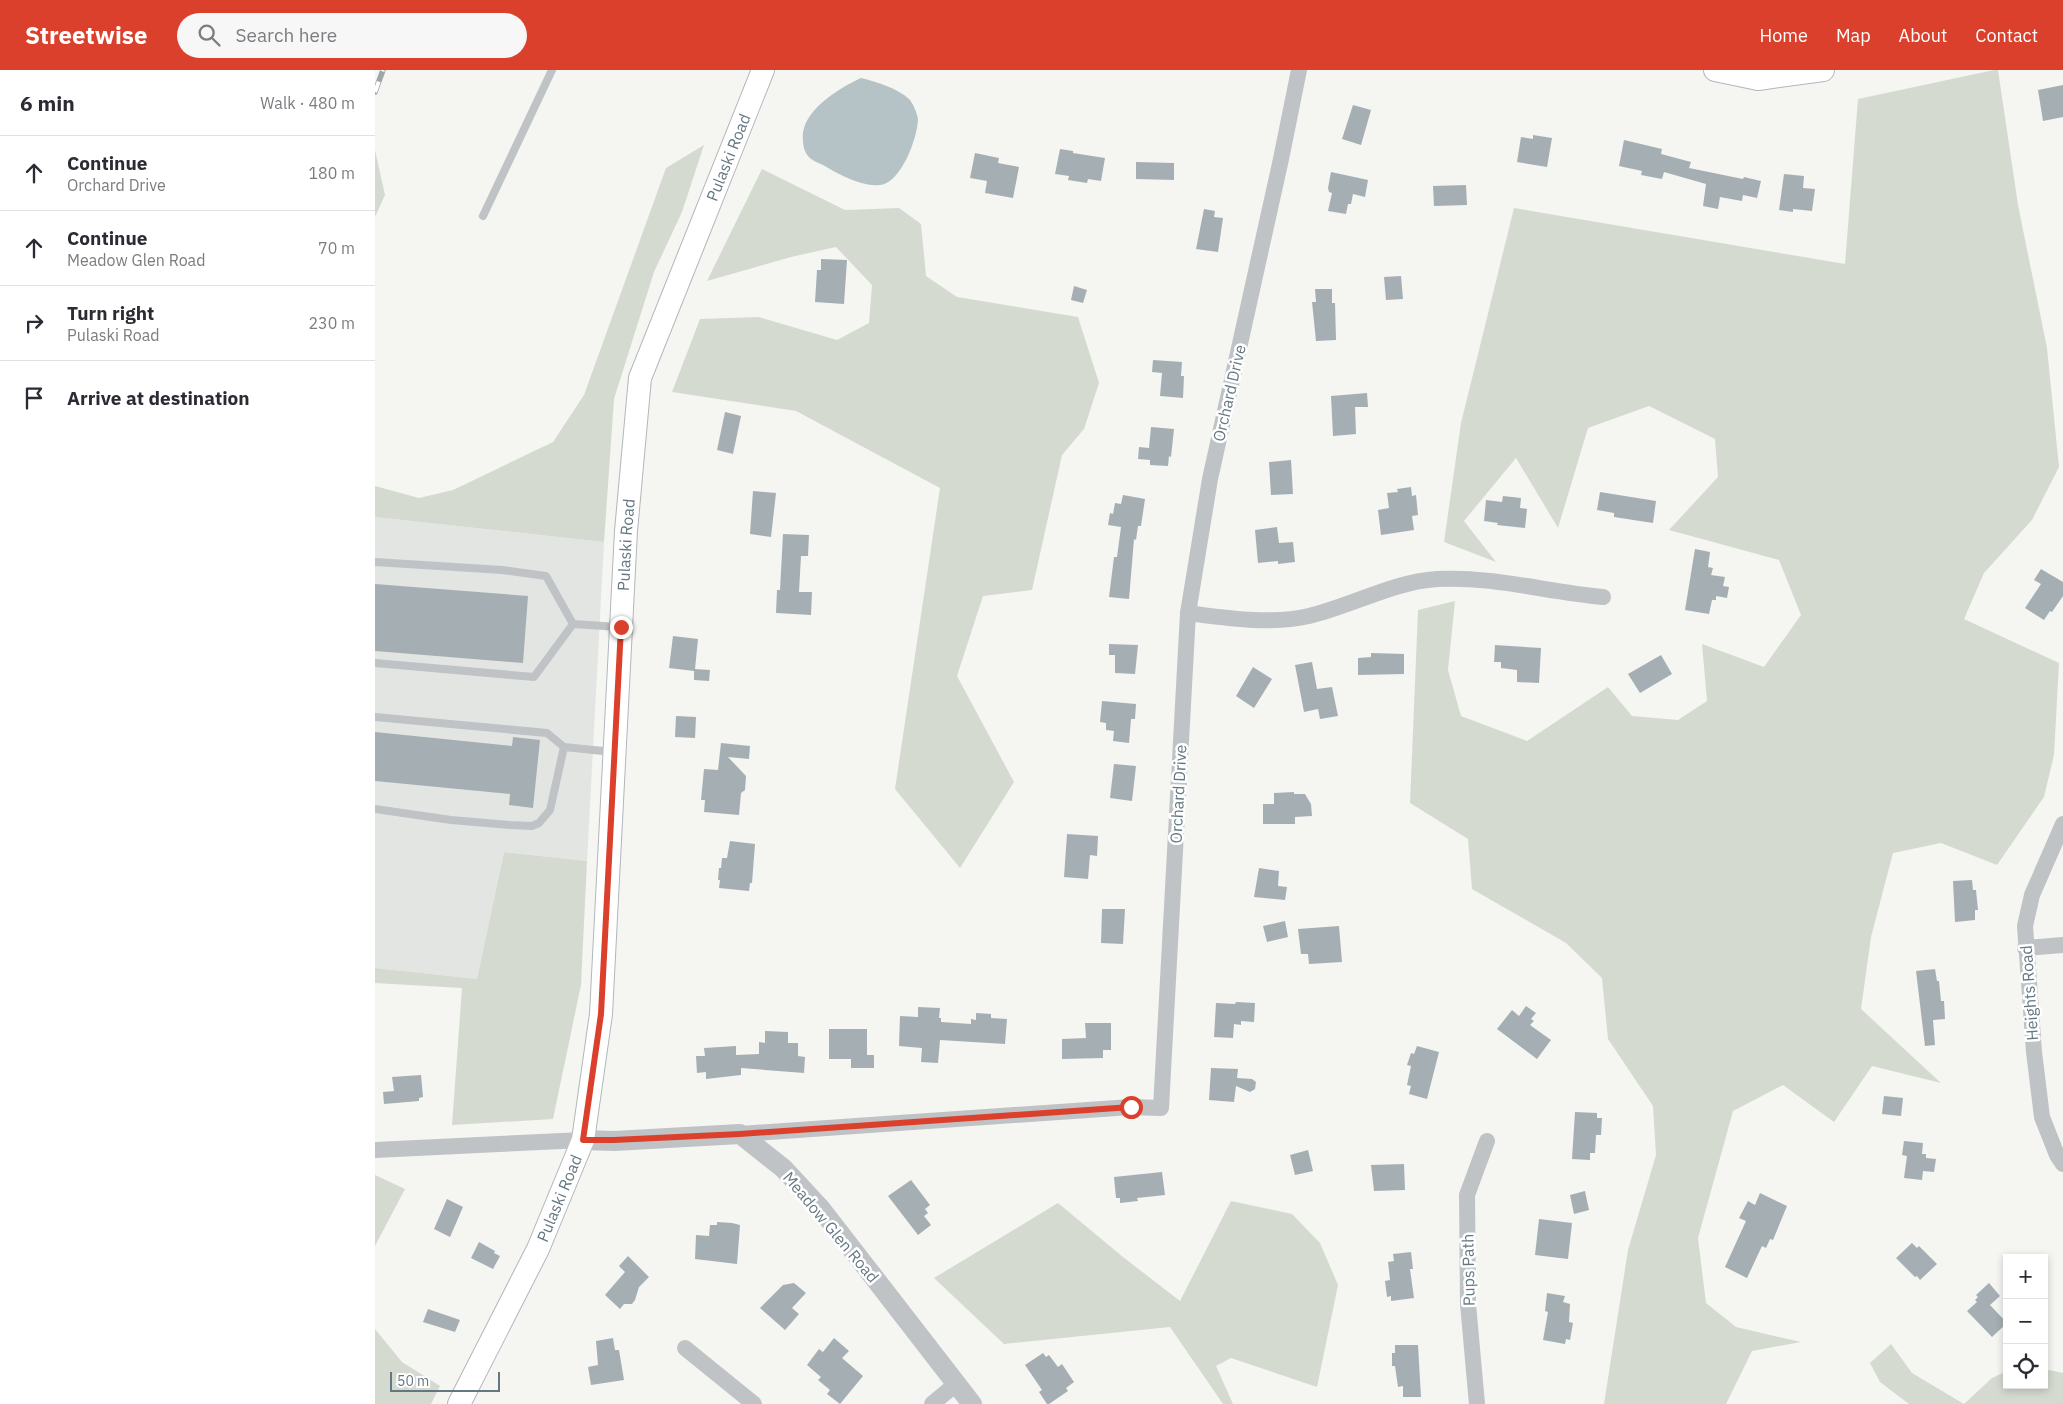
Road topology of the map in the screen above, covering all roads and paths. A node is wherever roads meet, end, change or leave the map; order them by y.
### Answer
1 (552, 70) edge
2 (763, 70) edge
3 (1299, 70) edge
4 (1715, 70) edge
5 (1823, 70) edge
6 (483, 216) dead end
7 (375, 562) edge
8 (1603, 597) dead end
9 (1188, 613) junction
10 (573, 624) junction
11 (621, 627) junction
12 (375, 663) edge
13 (375, 717) edge
14 (564, 747) junction
15 (615, 752) junction
16 (375, 809) edge
17 (2063, 824) edge
18 (2063, 946) edge
19 (2025, 948) junction
20 (740, 1134) junction
21 (583, 1140) junction
22 (1487, 1140) dead end
23 (375, 1150) edge
24 (2063, 1164) edge
25 (685, 1348) dead end
26 (956, 1384) junction
27 (459, 1404) edge
28 (754, 1404) edge
29 (932, 1404) edge
30 (972, 1404) edge
31 (1477, 1404) edge

1 - 6 lane
2 - 11 main road, Pulaski Road
3 - 9 street, Orchard Drive
4 - 5 main road
7 - 10 lane
8 - 9 street
9 - 20 street, Orchard Drive
10 - 11 lane
10 - 12 lane
11 - 15 main road, Pulaski Road
13 - 14 lane
14 - 15 lane
14 - 16 lane
15 - 21 main road, Pulaski Road
17 - 19 street, Heights Road
18 - 19 street
19 - 24 street, Heights Road
20 - 21 street
20 - 26 street, Meadow Glen Road
21 - 23 street
21 - 27 main road, Pulaski Road
22 - 31 street, Pups Path
25 - 28 street
26 - 29 street
26 - 30 street, Meadow Glen Road

